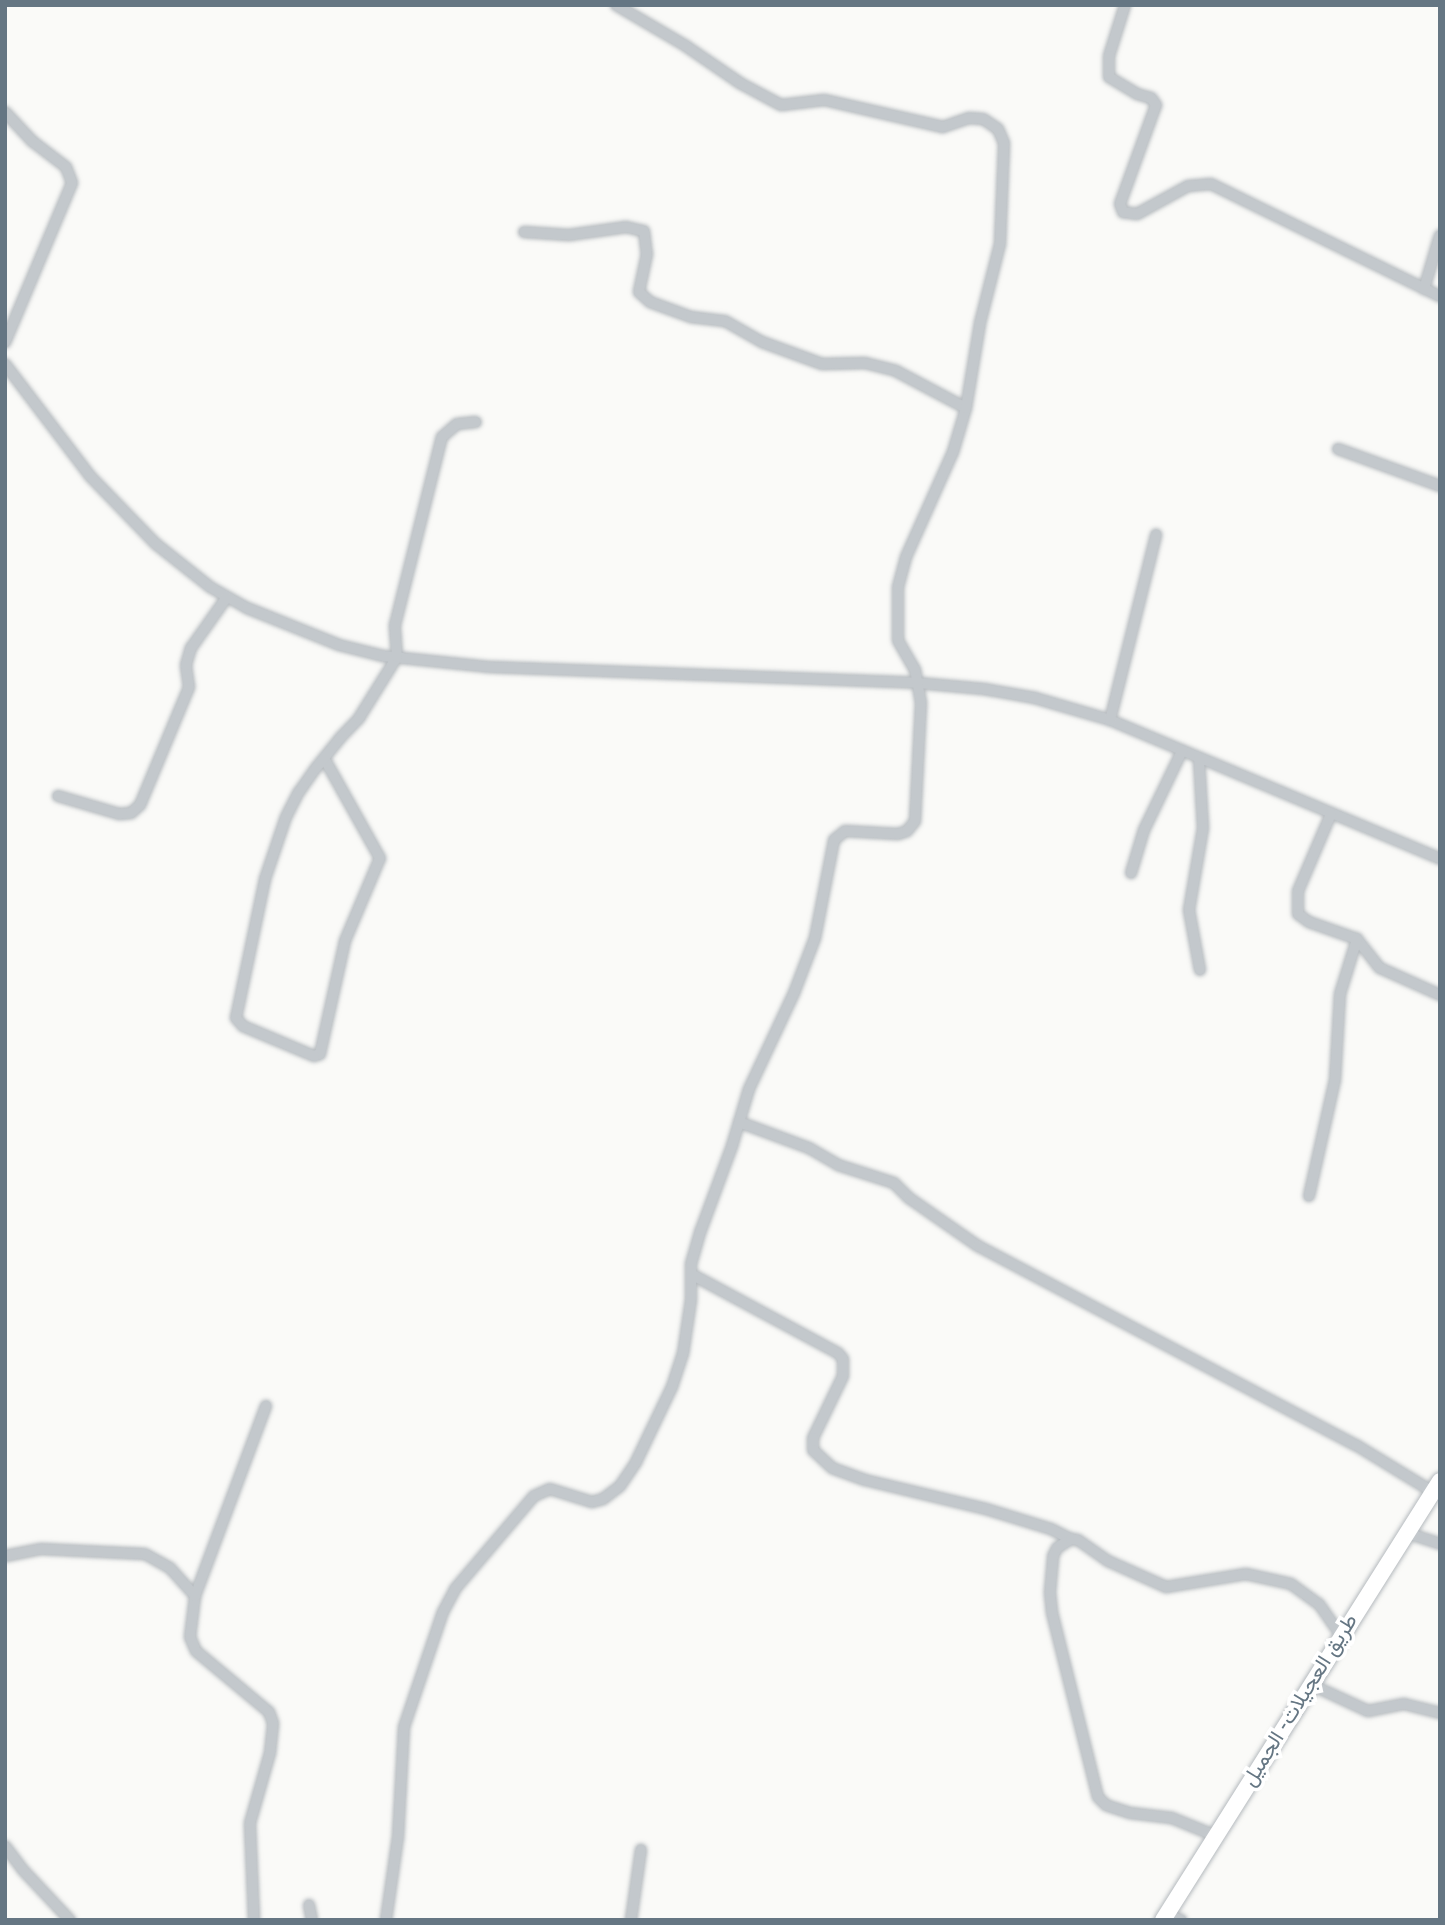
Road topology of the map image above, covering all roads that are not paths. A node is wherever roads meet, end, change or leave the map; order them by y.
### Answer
1 (617, 5) edge
2 (1125, 5) edge
3 (5, 112) edge
4 (524, 232) dead end
5 (1440, 235) edge
6 (1424, 289) junction
7 (1440, 296) edge
8 (5, 342) edge
9 (5, 364) edge
10 (965, 408) junction
11 (476, 422) dead end
12 (1338, 449) dead end
13 (1440, 486) edge
14 (1156, 535) dead end
15 (227, 597) junction
16 (397, 657) junction
17 (918, 683) junction
18 (1110, 720) junction
19 (1182, 751) junction
20 (324, 758) junction
21 (1199, 759) junction
22 (58, 796) dead end
23 (1331, 814) junction
24 (1440, 859) edge
25 (1131, 873) dead end
26 (1357, 939) junction
27 (1200, 970) dead end
28 (1440, 995) edge
29 (739, 1122) junction
30 (1308, 1196) dead end
31 (691, 1274) junction
32 (266, 1406) dead end
33 (1436, 1487) edge
34 (1407, 1533) junction
35 (1071, 1539) junction
36 (1440, 1544) edge
37 (5, 1556) edge
38 (195, 1596) junction
39 (1342, 1637) junction
40 (1311, 1685) junction
41 (1440, 1713) edge
42 (1216, 1836) junction
43 (5, 1846) edge
44 (641, 1850) dead end
45 (309, 1905) dead end
46 (1170, 1918) edge
47 (70, 1920) edge
48 (254, 1920) edge
49 (312, 1920) edge
50 (386, 1920) edge
51 (631, 1920) edge

1 - 10 street
2 - 6 street
3 - 8 street
4 - 10 street
5 - 6 street
6 - 7 street
9 - 15 street
10 - 17 street
11 - 16 street
12 - 13 street
14 - 18 street
15 - 16 street
15 - 22 street
16 - 17 street
16 - 20 street
17 - 18 street
17 - 29 street
18 - 19 street
19 - 21 street
19 - 25 street
20 - 20 street
21 - 23 street
21 - 27 street
23 - 24 street
23 - 26 street
26 - 28 street
26 - 30 street
29 - 31 street
29 - 33 street
31 - 35 street
31 - 50 street
32 - 38 street
33 - 34 main road, طريق العجيلات- الجميل
34 - 36 street
34 - 39 main road, طريق العجيلات- الجميل
35 - 39 street
35 - 42 street
37 - 38 street
38 - 48 street
39 - 40 main road, طريق العجيلات- الجميل
40 - 41 street
40 - 42 main road, طريق العجيلات- الجميل
42 - 46 main road, طريق العجيلات- الجميل
43 - 47 street
44 - 51 street
45 - 49 street

